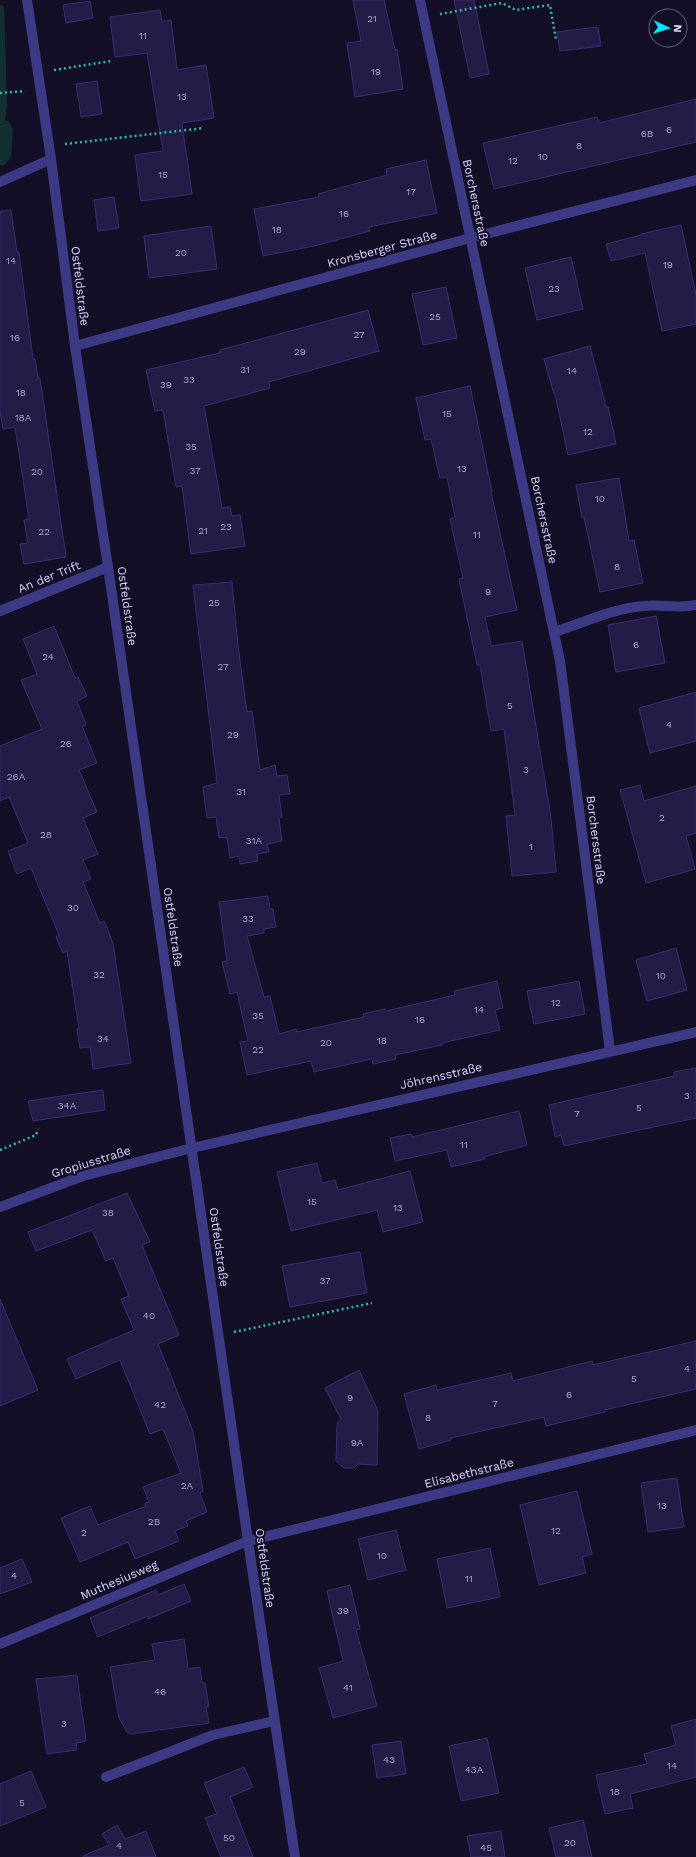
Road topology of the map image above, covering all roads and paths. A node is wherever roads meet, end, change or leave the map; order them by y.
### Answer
1 (27, 0) edge
2 (420, 0) edge
3 (424, 17) junction
4 (556, 40) dead end
5 (111, 61) dead end
6 (38, 72) junction
7 (40, 88) junction
8 (0, 94) edge
9 (204, 128) dead end
10 (49, 146) junction
11 (51, 159) junction
12 (696, 180) edge
13 (0, 182) edge
14 (470, 238) junction
15 (75, 346) junction
16 (108, 567) junction
17 (696, 605) edge
18 (0, 611) edge
19 (554, 632) junction
20 (696, 1032) edge
21 (610, 1051) junction
22 (38, 1129) dead end
23 (192, 1148) junction
24 (0, 1150) edge
25 (0, 1207) edge
26 (372, 1302) dead end
27 (218, 1336) junction
28 (696, 1430) edge
29 (248, 1541) junction
30 (0, 1644) edge
31 (274, 1721) junction
32 (106, 1777) dead end
33 (295, 1857) edge

1 - 6 street, Ostfeldstraße
2 - 3 street, Borchersstraße
3 - 4 path
3 - 14 street, Borchersstraße
5 - 6 path
6 - 7 street, Ostfeldstraße
7 - 8 path
7 - 10 street, Ostfeldstraße
9 - 10 path
10 - 11 street, Ostfeldstraße
11 - 13 street
11 - 15 street, Ostfeldstraße
12 - 14 street, Kronsberger Straße
14 - 15 street, Kronsberger Straße
14 - 19 street, Borchersstraße
15 - 16 street, Ostfeldstraße
16 - 18 street, An der Trift
16 - 23 street, Ostfeldstraße
17 - 19 street
19 - 21 street, Borchersstraße
20 - 21 street, Jöhrensstraße
21 - 23 street, Jöhrensstraße
22 - 24 path
23 - 25 street, Gropiusstraße
23 - 27 street, Ostfeldstraße
26 - 27 path
27 - 29 street, Ostfeldstraße
28 - 29 street, Elisabethstraße
29 - 30 street, Muthesiusweg
29 - 31 street, Ostfeldstraße
31 - 32 street
31 - 33 street, Ostfeldstraße

